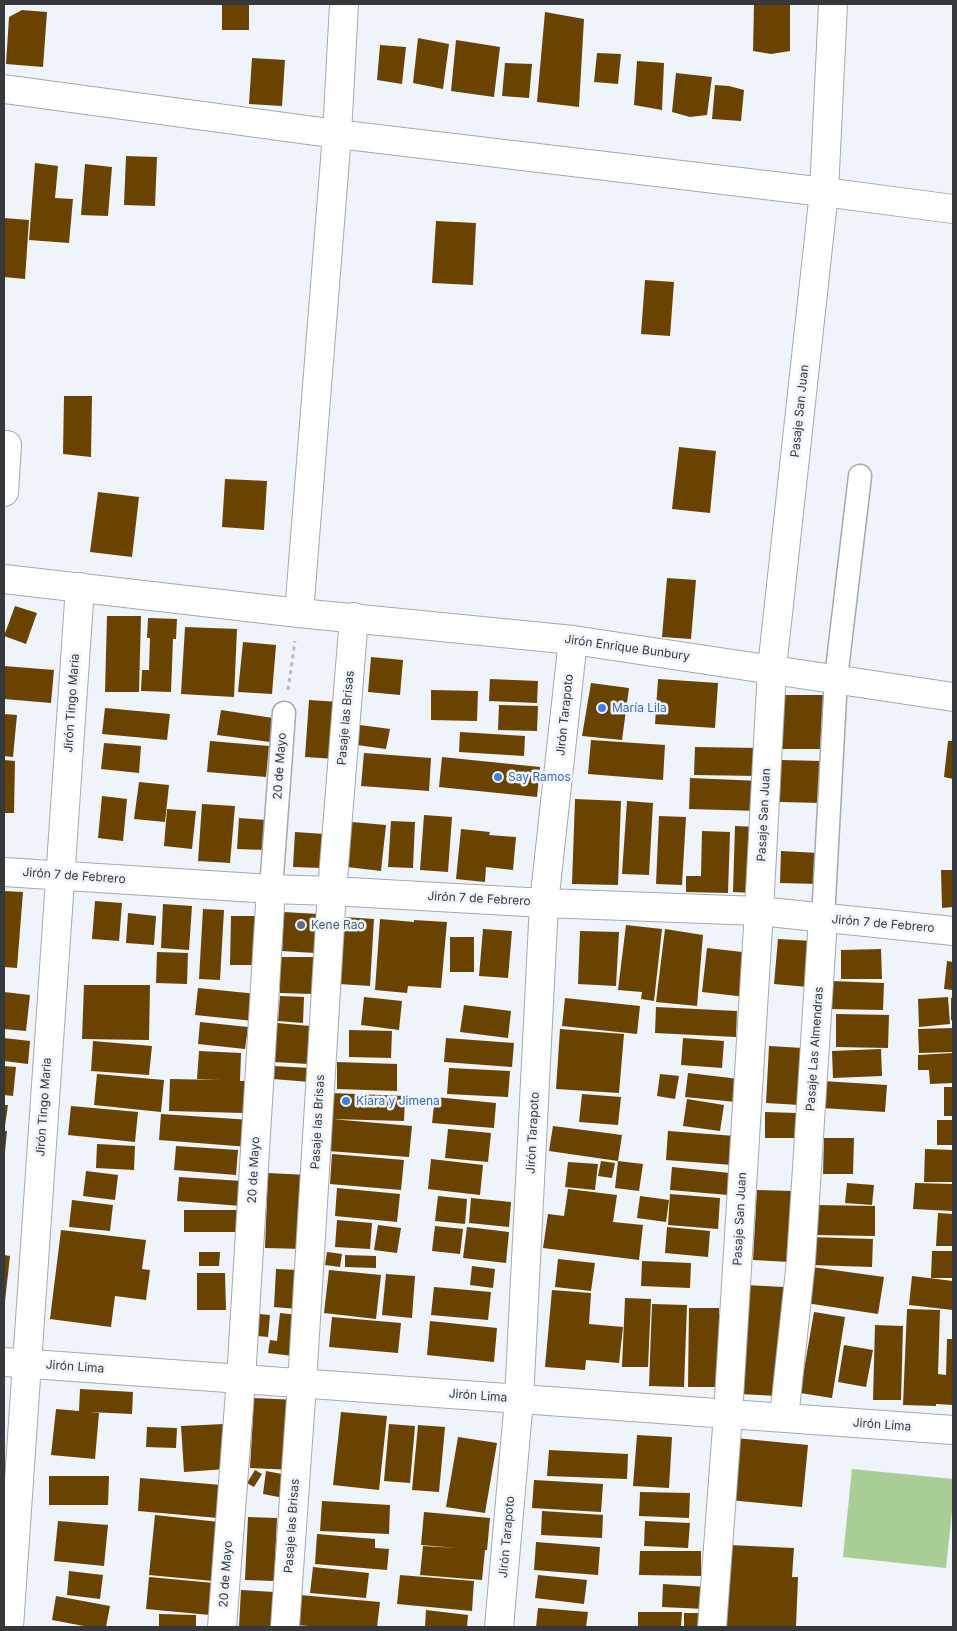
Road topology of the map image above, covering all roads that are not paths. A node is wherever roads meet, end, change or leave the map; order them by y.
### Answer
1 (344, 4) edge
2 (834, 4) edge
3 (4, 89) edge
4 (337, 134) junction
5 (824, 192) junction
6 (953, 209) edge
7 (7, 445) dead end
8 (860, 476) dead end
9 (4, 492) edge
10 (4, 578) edge
11 (80, 587) junction
12 (299, 613) junction
13 (354, 617) junction
14 (573, 640) junction
15 (772, 668) junction
16 (836, 678) junction
17 (953, 697) edge
18 (284, 712) road end
19 (4, 872) edge
20 (60, 876) junction
21 (271, 889) junction
22 (332, 891) junction
23 (544, 903) junction
24 (759, 911) junction
25 (823, 919) junction
26 (953, 931) edge
27 (16, 1362) edge
28 (241, 1379) junction
29 (302, 1384) junction
30 (519, 1399) junction
31 (728, 1414) junction
32 (784, 1418) junction
33 (953, 1430) edge
34 (9, 1627) edge
35 (222, 1627) edge
36 (285, 1627) edge
37 (499, 1627) edge
38 (712, 1627) edge

1 - 4 street
2 - 5 street, Pasaje San Juan
3 - 4 street
4 - 5 street
4 - 12 street
5 - 6 street
5 - 15 street, Pasaje San Juan
7 - 9 street
8 - 16 street, Pasaje Las Almendras
10 - 11 street, Jirón Enrique Bunbury
11 - 12 street, Jirón Enrique Bunbury
11 - 20 street, Jirón Tingo Maria
12 - 13 street, Jirón Enrique Bunbury
13 - 14 street, Jirón Enrique Bunbury
13 - 22 street, Pasaje las Brisas
14 - 15 street, Jirón Enrique Bunbury
14 - 23 street, Jirón Tarapoto
15 - 16 street, Jirón Enrique Bunbury
15 - 24 street, Pasaje San Juan
16 - 17 street, Jirón Enrique Bunbury
16 - 25 street, Pasaje Las Almendras
18 - 21 street, 20 de Mayo
19 - 20 street, Jirón 7 de Febrero
20 - 21 street, Jirón 7 de Febrero
20 - 27 street, Jirón Tingo Maria
21 - 22 street, Jirón 7 de Febrero
21 - 28 street, 20 de Mayo
22 - 23 street, Jirón 7 de Febrero
22 - 29 street, Pasaje las Brisas
23 - 24 street, Jirón 7 de Febrero
23 - 30 street, Jirón Tarapoto
24 - 25 street, Jirón 7 de Febrero
24 - 31 street, Pasaje San Juan
25 - 26 street, Jirón 7 de Febrero
25 - 32 street, Pasaje Las Almendras
27 - 28 street, Jirón Lima
27 - 34 street, Jirón Tingo Maria
28 - 29 street, Jirón Lima
28 - 35 street, 20 de Mayo
29 - 30 street, Jirón Lima
29 - 36 street, Pasaje las Brisas
30 - 31 street, Jirón Lima
30 - 37 street, Jirón Tarapoto
31 - 32 street, Jirón Lima
31 - 38 street, Pasaje San Juan
32 - 33 street, Jirón Lima

